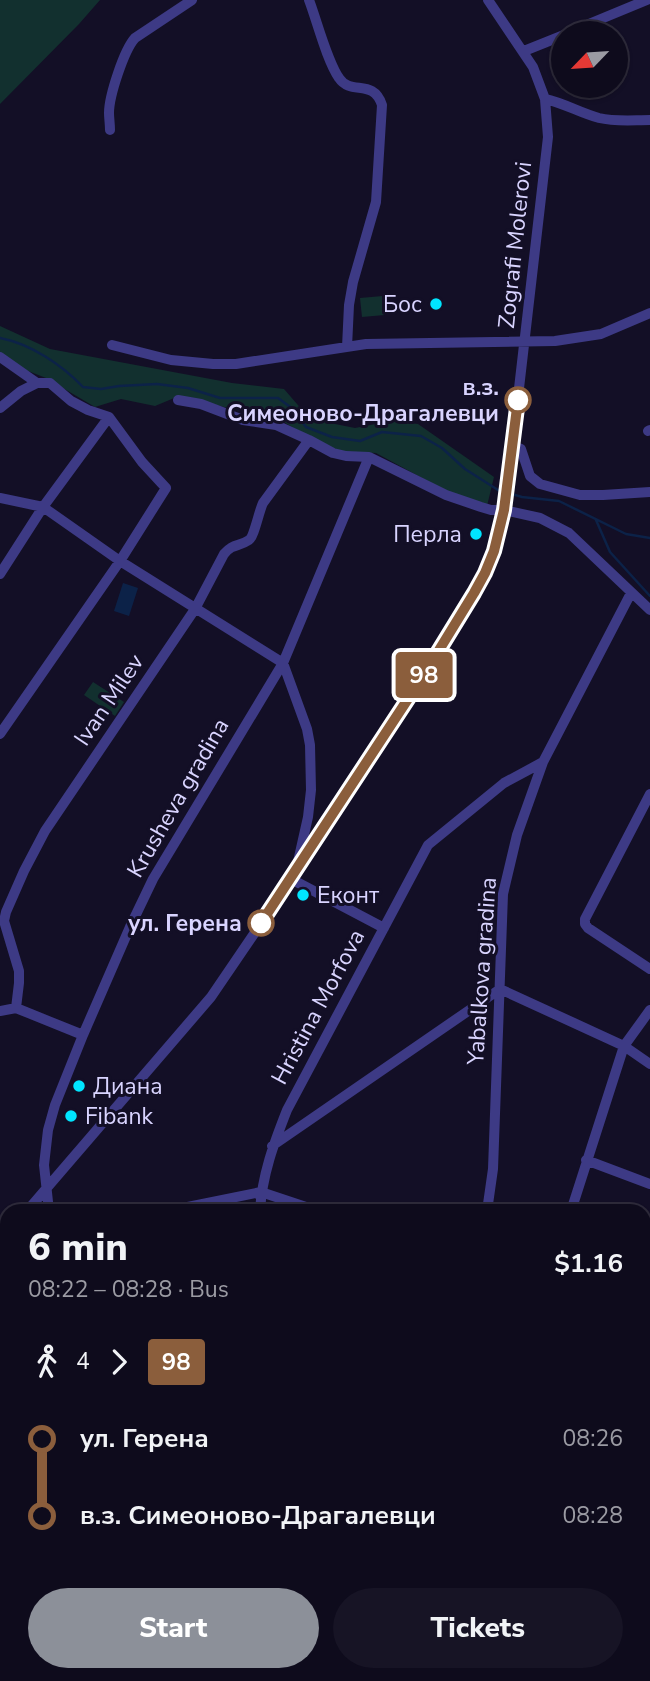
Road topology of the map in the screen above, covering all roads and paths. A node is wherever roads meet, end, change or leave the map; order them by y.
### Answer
1 (192, 0) edge
2 (309, 0) edge
3 (488, 0) edge
4 (647, 0) edge
5 (596, 21) edge
6 (551, 40) edge
7 (524, 51) junction
8 (545, 99) junction
9 (650, 120) edge
10 (110, 130) dead end
11 (650, 313) edge
12 (525, 341) junction
13 (112, 345) dead end
14 (347, 347) junction
15 (0, 357) edge
16 (37, 383) junction
17 (178, 400) dead end
18 (0, 408) edge
19 (109, 417) junction
20 (309, 440) junction
21 (513, 446) junction
22 (369, 457) junction
23 (650, 492) edge
24 (0, 498) edge
25 (505, 506) junction
26 (43, 507) junction
27 (120, 561) junction
28 (0, 573) edge
29 (631, 593) junction
30 (195, 609) junction
31 (650, 610) edge
32 (283, 663) junction
33 (0, 734) edge
34 (543, 762) junction
35 (650, 794) edge
36 (294, 876) junction
37 (384, 928) junction
38 (650, 969) edge
39 (500, 989) junction
40 (16, 1008) junction
41 (650, 1010) edge
42 (1, 1012) edge
43 (83, 1035) junction
44 (624, 1046) junction
45 (650, 1064) edge
46 (272, 1146) junction
47 (586, 1160) junction
48 (650, 1184) edge
49 (46, 1190) junction
50 (261, 1192) junction
51 (33, 1204) edge
52 (48, 1204) edge
53 (202, 1204) edge
54 (260, 1204) edge
55 (297, 1204) edge
56 (487, 1204) edge
57 (573, 1204) edge

1 - 10 street
2 - 14 street
3 - 7 street, Zografi Molerovi
4 - 5 street
6 - 7 street
7 - 8 street, Zografi Molerovi
8 - 9 street
8 - 12 street, Zografi Molerovi
11 - 12 street
12 - 14 street
12 - 21 street, Zografi Molerovi
13 - 14 street
15 - 16 street
16 - 18 street
16 - 19 street
17 - 20 street
19 - 26 street
19 - 27 street
20 - 22 street
20 - 30 street, Ivan Milev
21 - 23 street
21 - 25 street, Zografi Molerovi
22 - 25 street
22 - 32 street, Krusheva gradina
24 - 26 street
25 - 29 street
25 - 36 street, Zografi Molerovi
26 - 27 street
26 - 28 street
27 - 30 street
27 - 33 street
29 - 31 street
29 - 34 street, Yabalkova gradina
30 - 32 street
30 - 40 street, Ivan Milev
32 - 36 street
32 - 43 street, Krusheva gradina
34 - 37 street, Hristina Morfova
34 - 39 street, Yabalkova gradina
35 - 38 street
36 - 37 street
36 - 49 street, Zografi Molerovi
37 - 46 street, Hristina Morfova
39 - 44 street
39 - 46 street
39 - 56 street, Yabalkova gradina
40 - 42 street
40 - 43 street
41 - 44 street
43 - 49 street, Krusheva gradina
44 - 45 street
44 - 47 street
46 - 50 street, Hristina Morfova
47 - 48 street
47 - 57 street
49 - 51 street, Zografi Molerovi
49 - 52 street, Krusheva gradina
50 - 53 street
50 - 54 street, Hristina Morfova
50 - 55 street

